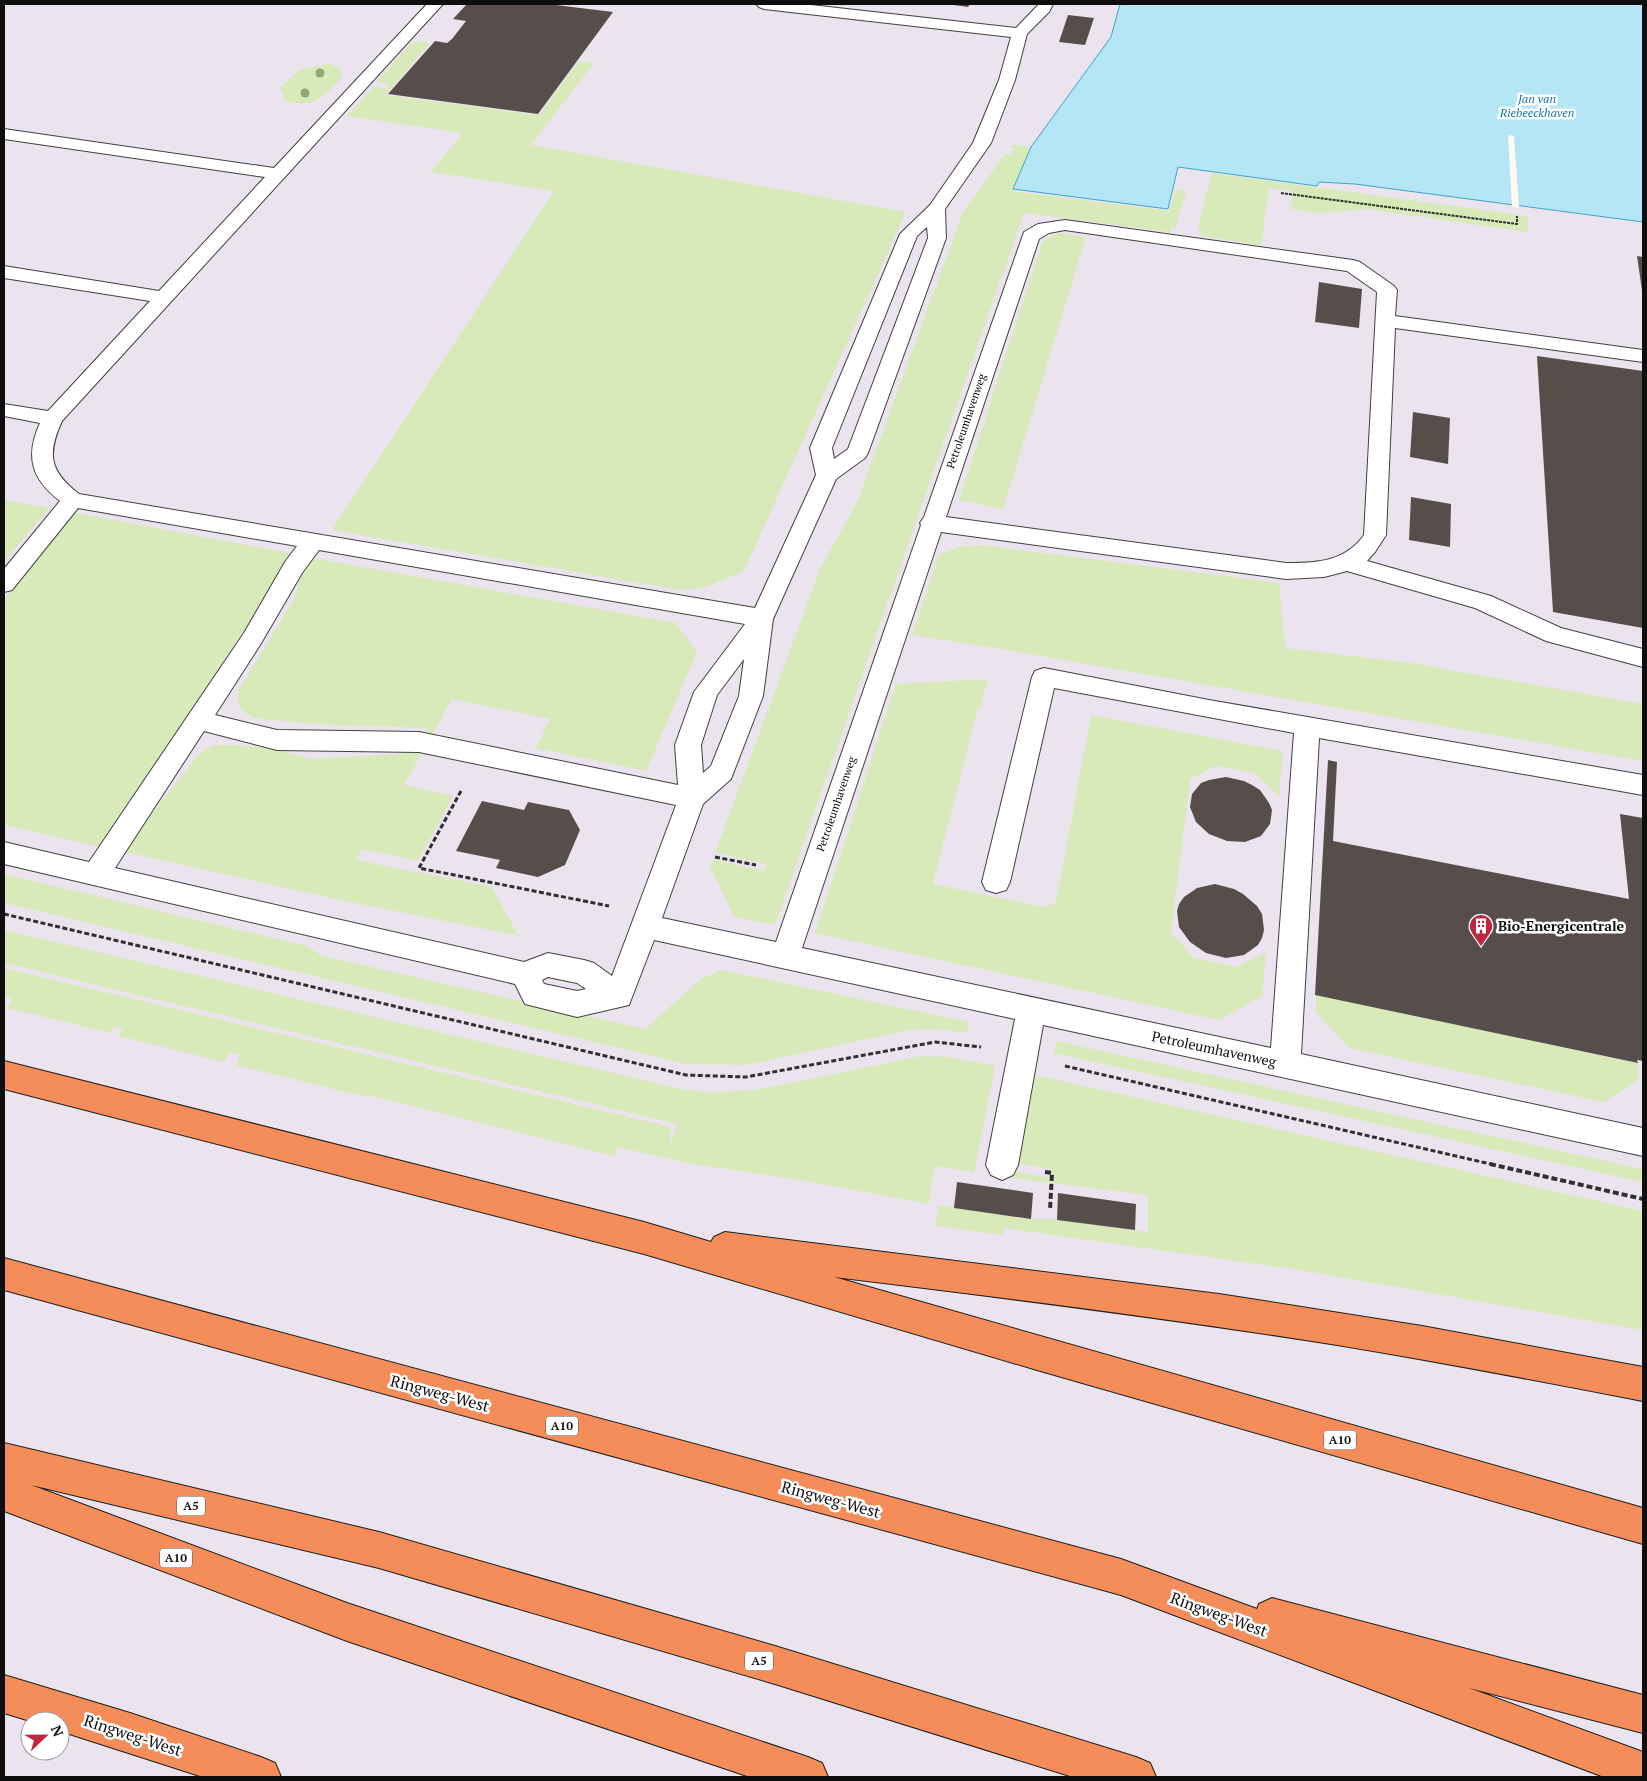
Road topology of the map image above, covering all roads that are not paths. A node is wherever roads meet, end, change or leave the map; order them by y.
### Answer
1 (435, 4) edge
2 (764, 4) edge
3 (1046, 4) edge
4 (1020, 33) junction
5 (4, 134) edge
6 (278, 174) junction
7 (936, 209) junction
8 (4, 272) edge
9 (165, 298) junction
10 (1386, 321) junction
11 (1643, 356) edge
12 (4, 410) edge
13 (53, 418) junction
14 (827, 475) junction
15 (73, 500) junction
16 (931, 524) junction
17 (313, 541) junction
18 (1347, 563) junction
19 (4, 584) edge
20 (762, 618) junction
21 (1643, 658) edge
22 (199, 720) junction
23 (1307, 726) junction
24 (1643, 785) edge
25 (692, 798) junction
26 (4, 853) edge
27 (96, 874) junction
28 (996, 882) dead end
29 (646, 920) junction
30 (785, 956) junction
31 (1032, 1010) junction
32 (1285, 1064) junction
33 (4, 1074) edge
34 (1643, 1142) edge
35 (1002, 1165) dead end
36 (644, 1238) junction
37 (4, 1274) edge
38 (1643, 1384) edge
39 (4, 1462) edge
40 (4, 1493) edge
41 (1643, 1526) edge
42 (1121, 1577) junction
43 (4, 1694) edge
44 (1643, 1714) edge
45 (1643, 1772) edge
46 (262, 1777) edge
47 (808, 1777) edge
48 (1136, 1777) edge

1 - 6 street
2 - 4 street
3 - 4 street
4 - 7 street
5 - 6 street
6 - 9 street
7 - 14 street
7 - 14 street
8 - 9 street
9 - 13 street
10 - 11 street
10 - 16 street, Petroleumhavenweg
10 - 18 street
12 - 13 street
13 - 15 street
14 - 20 street
15 - 17 street
15 - 19 street
16 - 18 street
16 - 30 street, Petroleumhavenweg
17 - 20 street
17 - 22 street
18 - 21 street
20 - 25 street
20 - 25 street
22 - 25 street
22 - 27 street
23 - 24 street
23 - 28 street
23 - 32 street
25 - 29 street
26 - 27 street
27 - 29 street
29 - 30 street, Petroleumhavenweg
30 - 31 street, Petroleumhavenweg
31 - 32 street, Petroleumhavenweg
31 - 35 street
32 - 34 street, Petroleumhavenweg
33 - 36 highway, A10
36 - 38 highway, A10
36 - 41 highway, A10
37 - 42 highway, Ringweg-West / A10
39 - 48 highway, A5
40 - 47 highway, A10
42 - 44 highway, A10
42 - 45 highway, Ringweg-West / A10
43 - 46 highway, Ringweg-West

